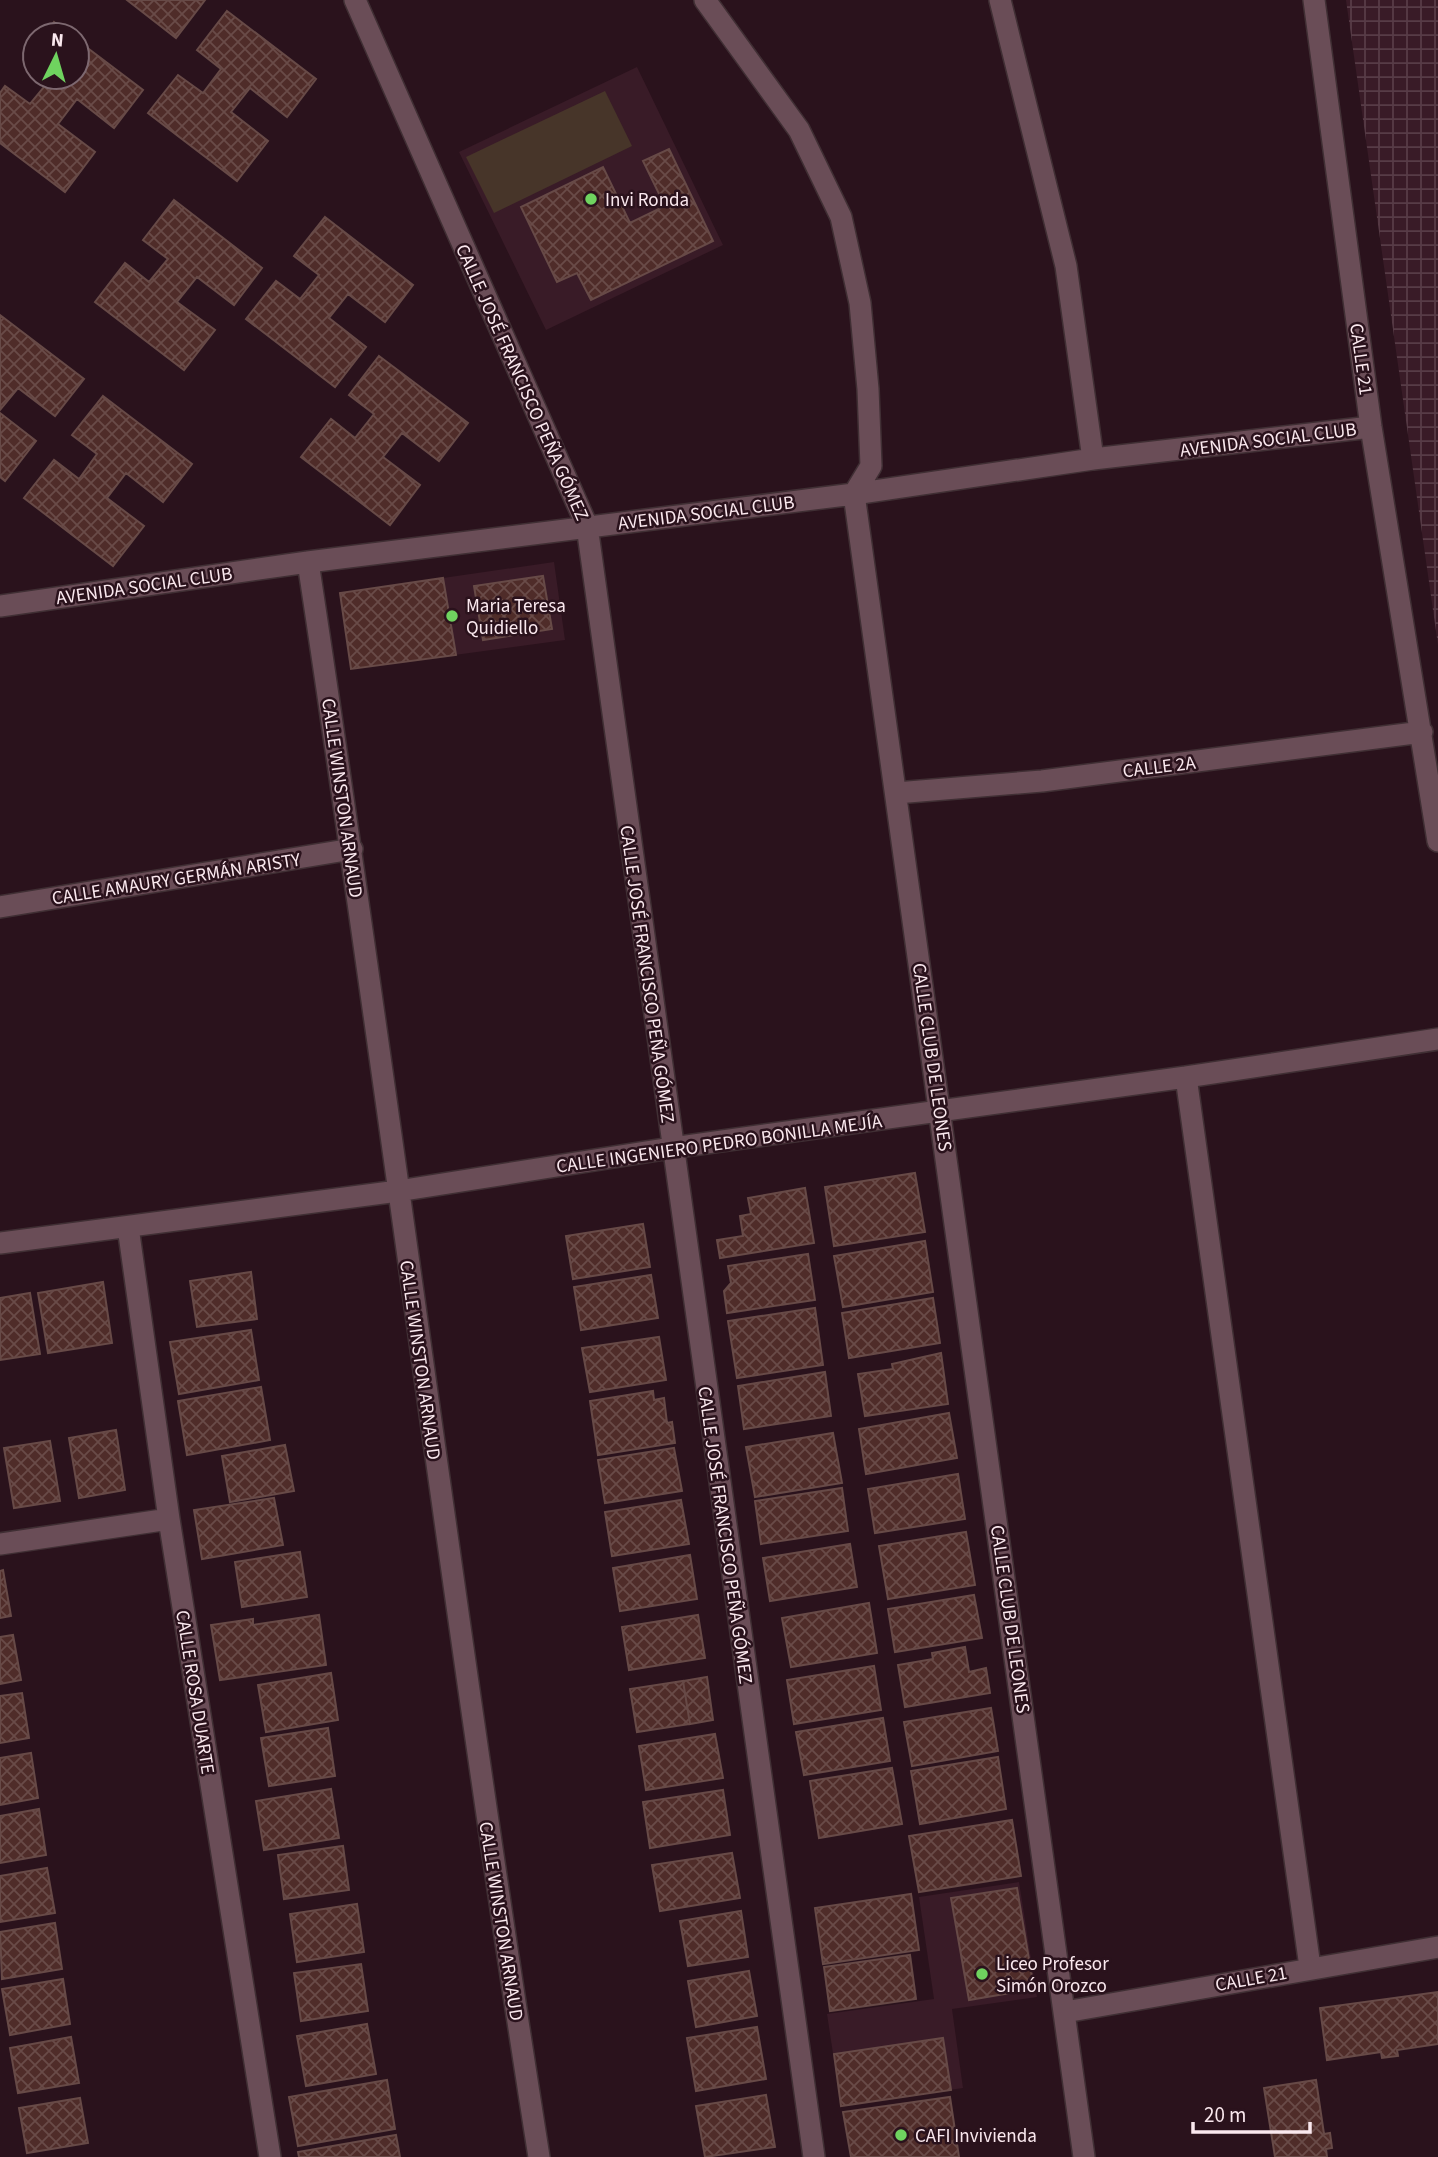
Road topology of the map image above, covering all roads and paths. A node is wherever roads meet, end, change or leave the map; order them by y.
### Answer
1 (355, 0) edge
2 (705, 0) edge
3 (1000, 0) edge
4 (1314, 0) edge
5 (1371, 427) junction
6 (1093, 459) junction
7 (854, 494) junction
8 (587, 526) junction
9 (307, 562) junction
10 (0, 606) edge
11 (1422, 732) junction
12 (896, 793) junction
13 (1438, 841) edge
14 (352, 849) junction
15 (0, 908) edge
16 (1438, 1039) edge
17 (1186, 1077) junction
18 (941, 1111) junction
19 (671, 1148) junction
20 (398, 1191) junction
21 (128, 1227) junction
22 (0, 1243) edge
23 (169, 1519) junction
24 (0, 1544) edge
25 (1438, 1947) edge
26 (1310, 1967) junction
27 (1066, 2012) junction
28 (270, 2157) edge
29 (539, 2157) edge
30 (814, 2157) edge
31 (1084, 2157) edge

1 - 8 street, CALLE JOSÉ FRANCISCO PEÑA GÓMEZ
2 - 7 street
3 - 6 street
4 - 5 street, CALLE 21
5 - 6 street, AVENIDA SOCIAL CLUB
5 - 11 street, CALLE 21
6 - 7 street, AVENIDA SOCIAL CLUB
7 - 8 street, AVENIDA SOCIAL CLUB
7 - 12 street, CALLE CLUB DE LEONES
8 - 9 street, AVENIDA SOCIAL CLUB
8 - 19 street, CALLE JOSÉ FRANCISCO PEÑA GÓMEZ
9 - 10 street, AVENIDA SOCIAL CLUB
9 - 14 street, CALLE WINSTON ARNAUD
11 - 12 street, CALLE 2A
11 - 13 street, CALLE 21
12 - 18 street, CALLE CLUB DE LEONES
14 - 15 street, CALLE AMAURY GERMÁN ARISTY
14 - 20 street, CALLE WINSTON ARNAUD
16 - 17 street, CALLE INGENIERO PEDRO BONILLA MEJÍA
17 - 18 street, CALLE INGENIERO PEDRO BONILLA MEJÍA
17 - 26 street
18 - 19 street, CALLE INGENIERO PEDRO BONILLA MEJÍA
18 - 27 street, CALLE CLUB DE LEONES
19 - 20 street, CALLE INGENIERO PEDRO BONILLA MEJÍA
19 - 30 street, CALLE JOSÉ FRANCISCO PEÑA GÓMEZ
20 - 21 street, CALLE INGENIERO PEDRO BONILLA MEJÍA
20 - 29 street, CALLE WINSTON ARNAUD
21 - 22 street, CALLE INGENIERO PEDRO BONILLA MEJÍA
21 - 23 street, CALLE ROSA DUARTE
23 - 24 street
23 - 28 street, CALLE ROSA DUARTE
25 - 26 street, CALLE 21
26 - 27 street, CALLE 21
27 - 31 street, CALLE CLUB DE LEONES

